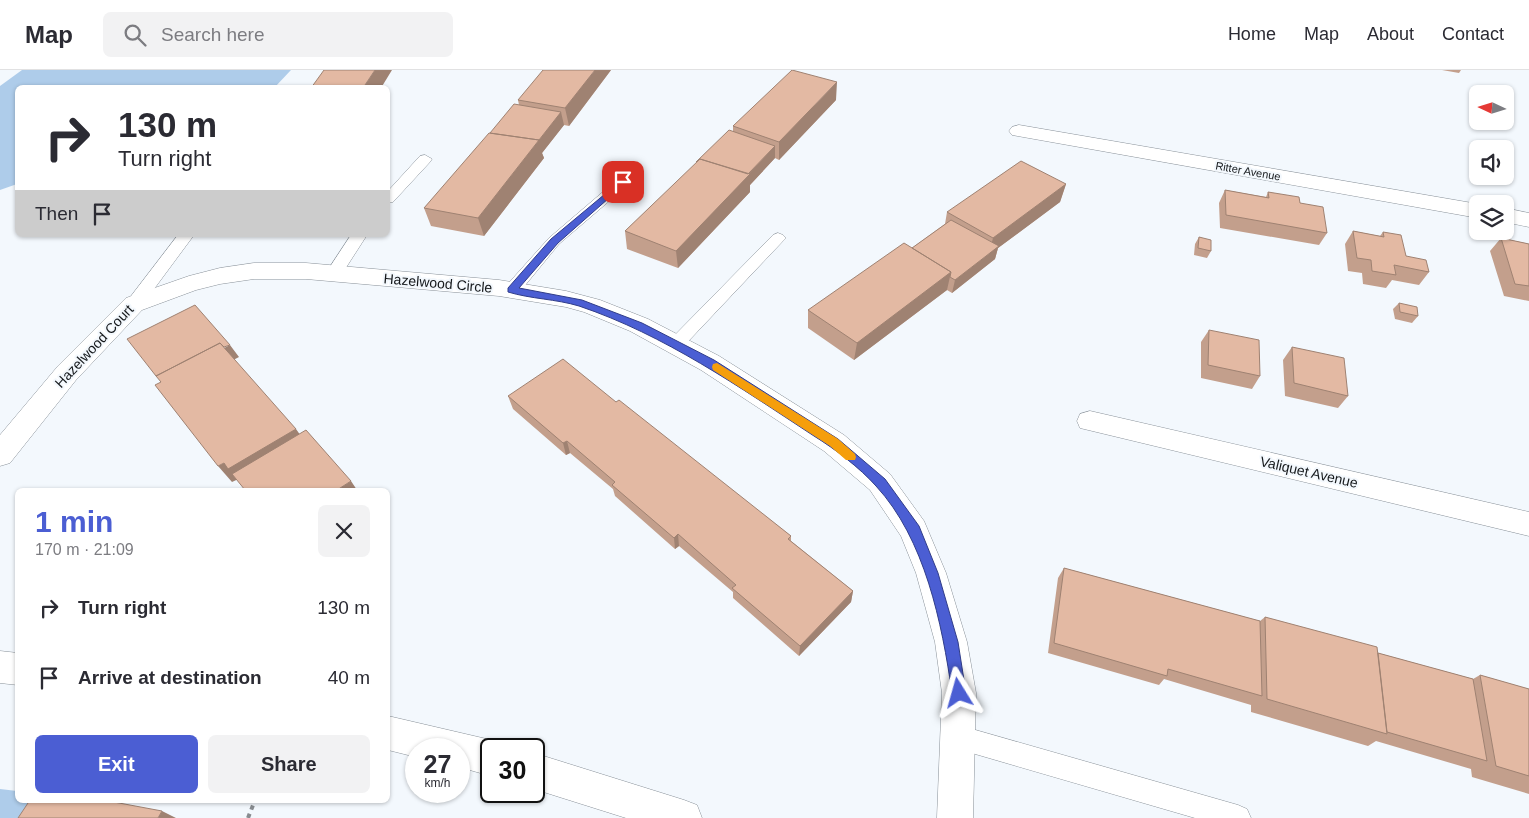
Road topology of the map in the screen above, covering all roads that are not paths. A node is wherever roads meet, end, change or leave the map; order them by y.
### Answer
1 (1019, 131) dead end
2 (425, 158) dead end
3 (623, 182) dead end
4 (390, 197) edge
5 (1469, 209) edge
6 (1514, 217) edge
7 (1529, 220) edge
8 (184, 237) edge
9 (358, 237) edge
10 (778, 238) dead end
11 (334, 273) junction
12 (512, 290) junction
13 (134, 304) junction
14 (675, 345) junction
15 (1090, 421) dead end
16 (0, 455) edge
17 (1529, 524) edge
18 (0, 667) edge
19 (15, 669) edge
20 (390, 733) edge
21 (958, 736) junction
22 (410, 738) edge
23 (545, 776) edge
24 (624, 809) edge
25 (684, 818) edge
26 (955, 818) edge
27 (1238, 818) edge

1 - 5 street, Ritter Avenue
2 - 4 lane
3 - 12 lane
6 - 7 street
8 - 13 lane, Hazelwood Court
9 - 11 lane
10 - 14 lane
11 - 12 street, Hazelwood Circle
11 - 13 street, Hazelwood Circle
12 - 14 street, Hazelwood Circle
13 - 16 street, Hazelwood Court
14 - 21 street, Hazelwood Circle
15 - 17 street, Valiquet Avenue
18 - 19 street
20 - 22 street
21 - 26 street, Hazelwood Circle
21 - 27 lane
23 - 24 street
24 - 25 street

